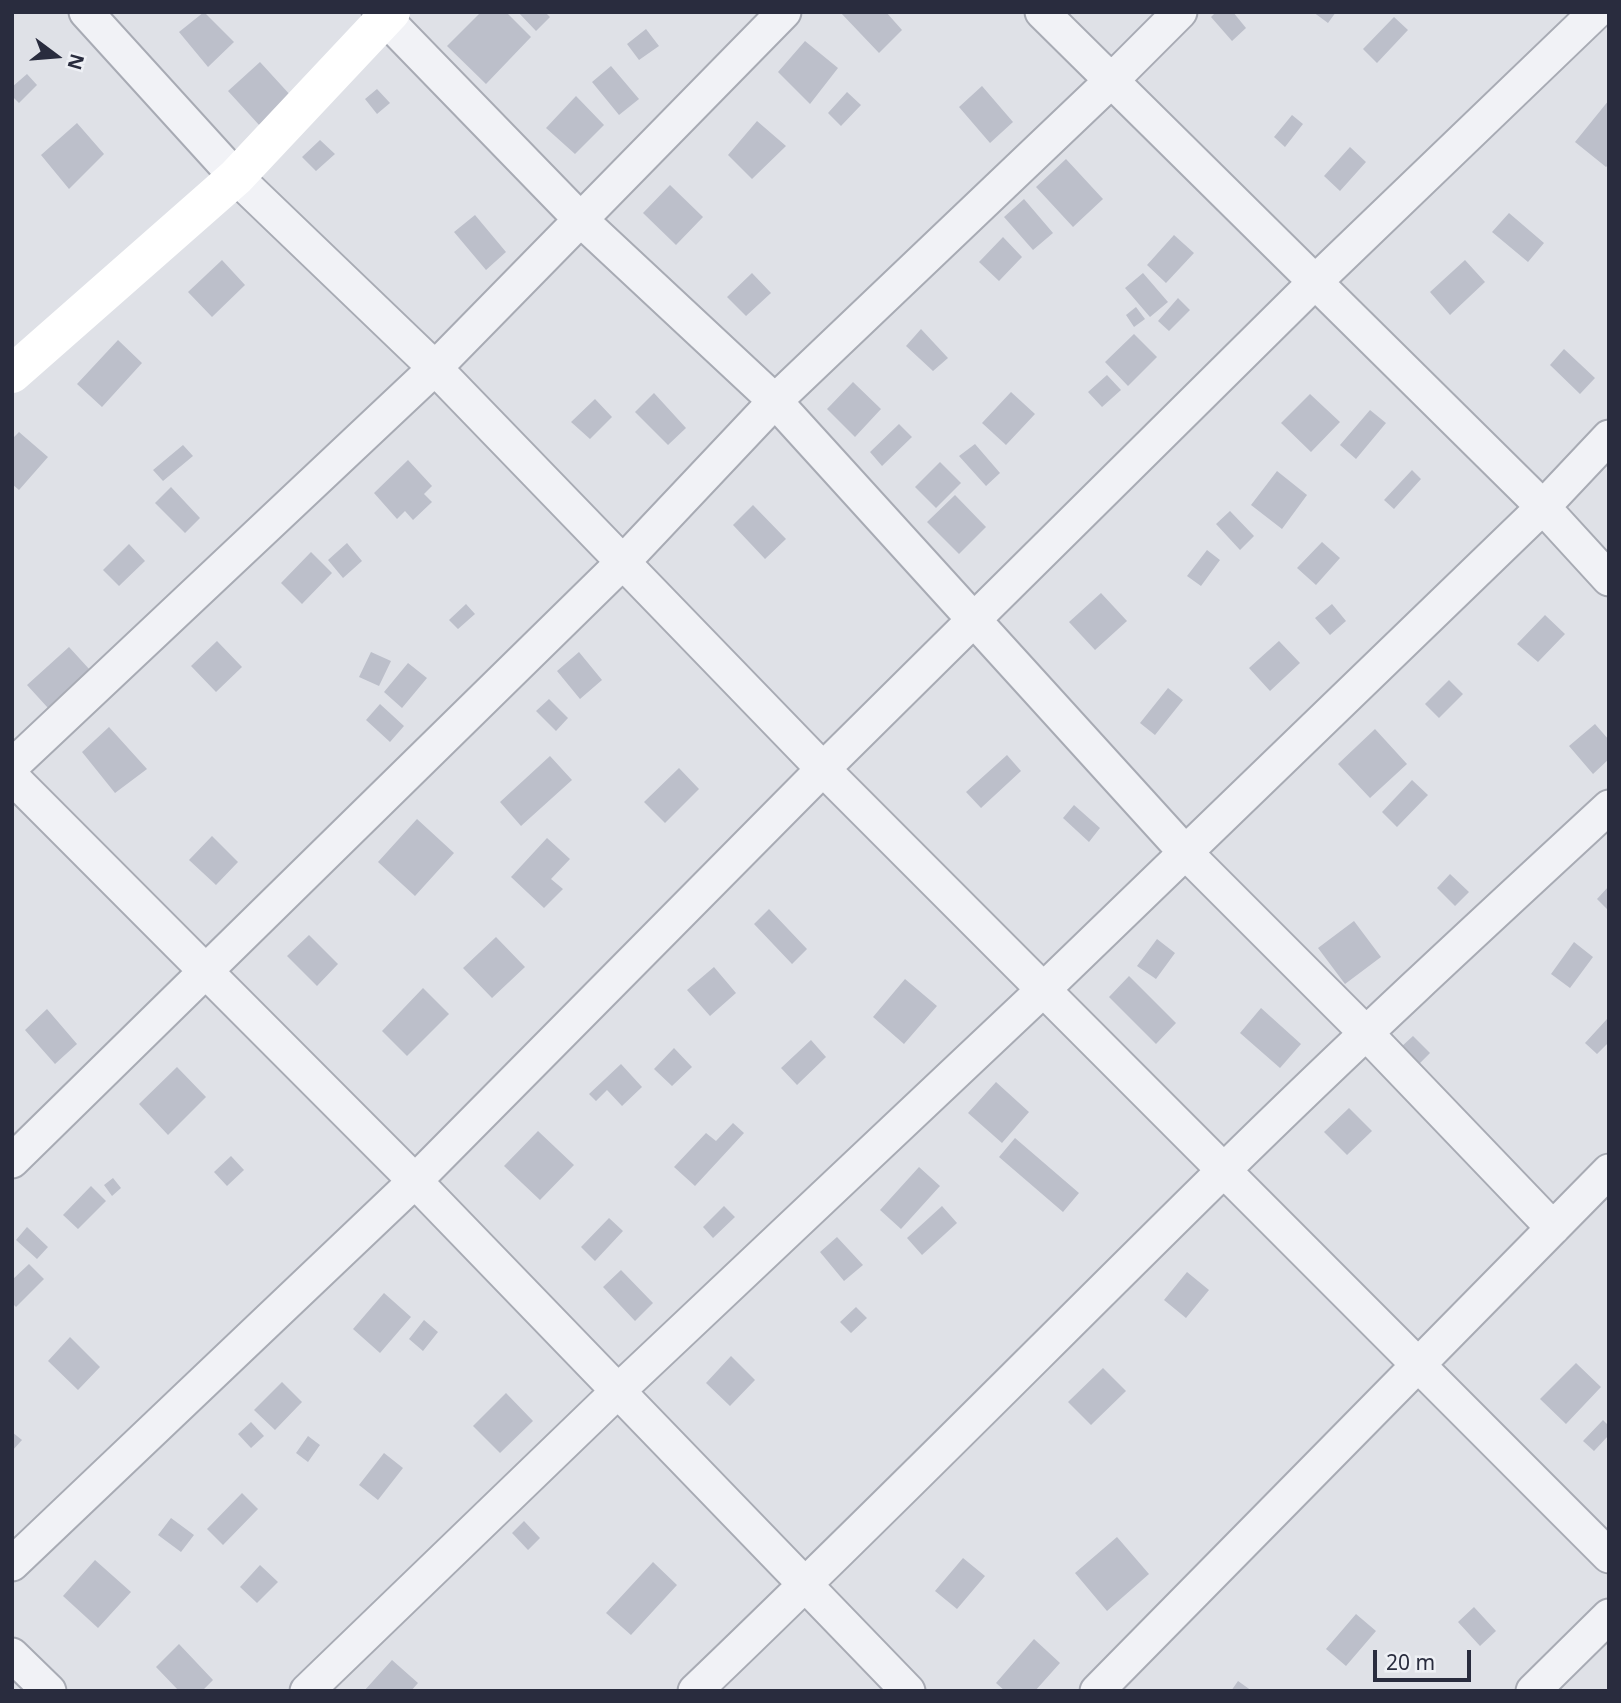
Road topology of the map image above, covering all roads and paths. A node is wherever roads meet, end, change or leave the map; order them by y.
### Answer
1 (86, 12) edge
2 (784, 12) edge
3 (1042, 12) edge
4 (1180, 12) edge
5 (1596, 12) edge
6 (385, 14) edge
7 (1112, 80) junction
8 (236, 177) junction
9 (581, 220) junction
10 (1315, 282) junction
11 (435, 368) junction
12 (12, 374) edge
13 (775, 401) junction
14 (1609, 437) edge
15 (1543, 508) junction
16 (623, 562) junction
17 (1609, 579) edge
18 (975, 618) junction
19 (12, 766) edge
20 (823, 769) junction
21 (12, 777) edge
22 (1609, 807) edge
23 (1185, 852) junction
24 (206, 971) junction
25 (1043, 990) junction
26 (1366, 1033) junction
27 (12, 1161) edge
28 (1223, 1171) junction
29 (1609, 1171) edge
30 (415, 1181) junction
31 (1553, 1228) junction
32 (1418, 1365) junction
33 (618, 1391) junction
34 (1609, 1556) edge
35 (12, 1564) edge
36 (806, 1585) junction
37 (1609, 1616) edge
38 (12, 1655) edge
39 (49, 1691) edge
40 (307, 1691) edge
41 (695, 1691) edge
42 (908, 1691) edge
43 (1097, 1691) edge
44 (1533, 1691) edge

1 - 8 street
2 - 9 street
3 - 7 street
4 - 7 street
5 - 10 street
6 - 8 street
6 - 9 street
7 - 10 street
7 - 13 street
8 - 11 street
8 - 12 street
9 - 11 street
9 - 13 street
10 - 15 street
10 - 18 street
11 - 16 street
11 - 19 street
13 - 16 street
13 - 18 street
14 - 15 street
15 - 17 street
15 - 23 street
16 - 20 street
16 - 24 street
18 - 20 street
18 - 23 street
20 - 25 street
20 - 30 street
21 - 24 street
22 - 26 street
23 - 25 street
23 - 26 street
24 - 27 street
24 - 30 street
25 - 28 street
25 - 33 street
26 - 28 street
26 - 31 street
28 - 32 street
28 - 36 street
29 - 31 street
30 - 33 street
30 - 35 street
31 - 32 street
32 - 34 street
32 - 43 street
33 - 36 street
33 - 40 street
36 - 41 street
36 - 42 street
37 - 44 street
38 - 39 street

